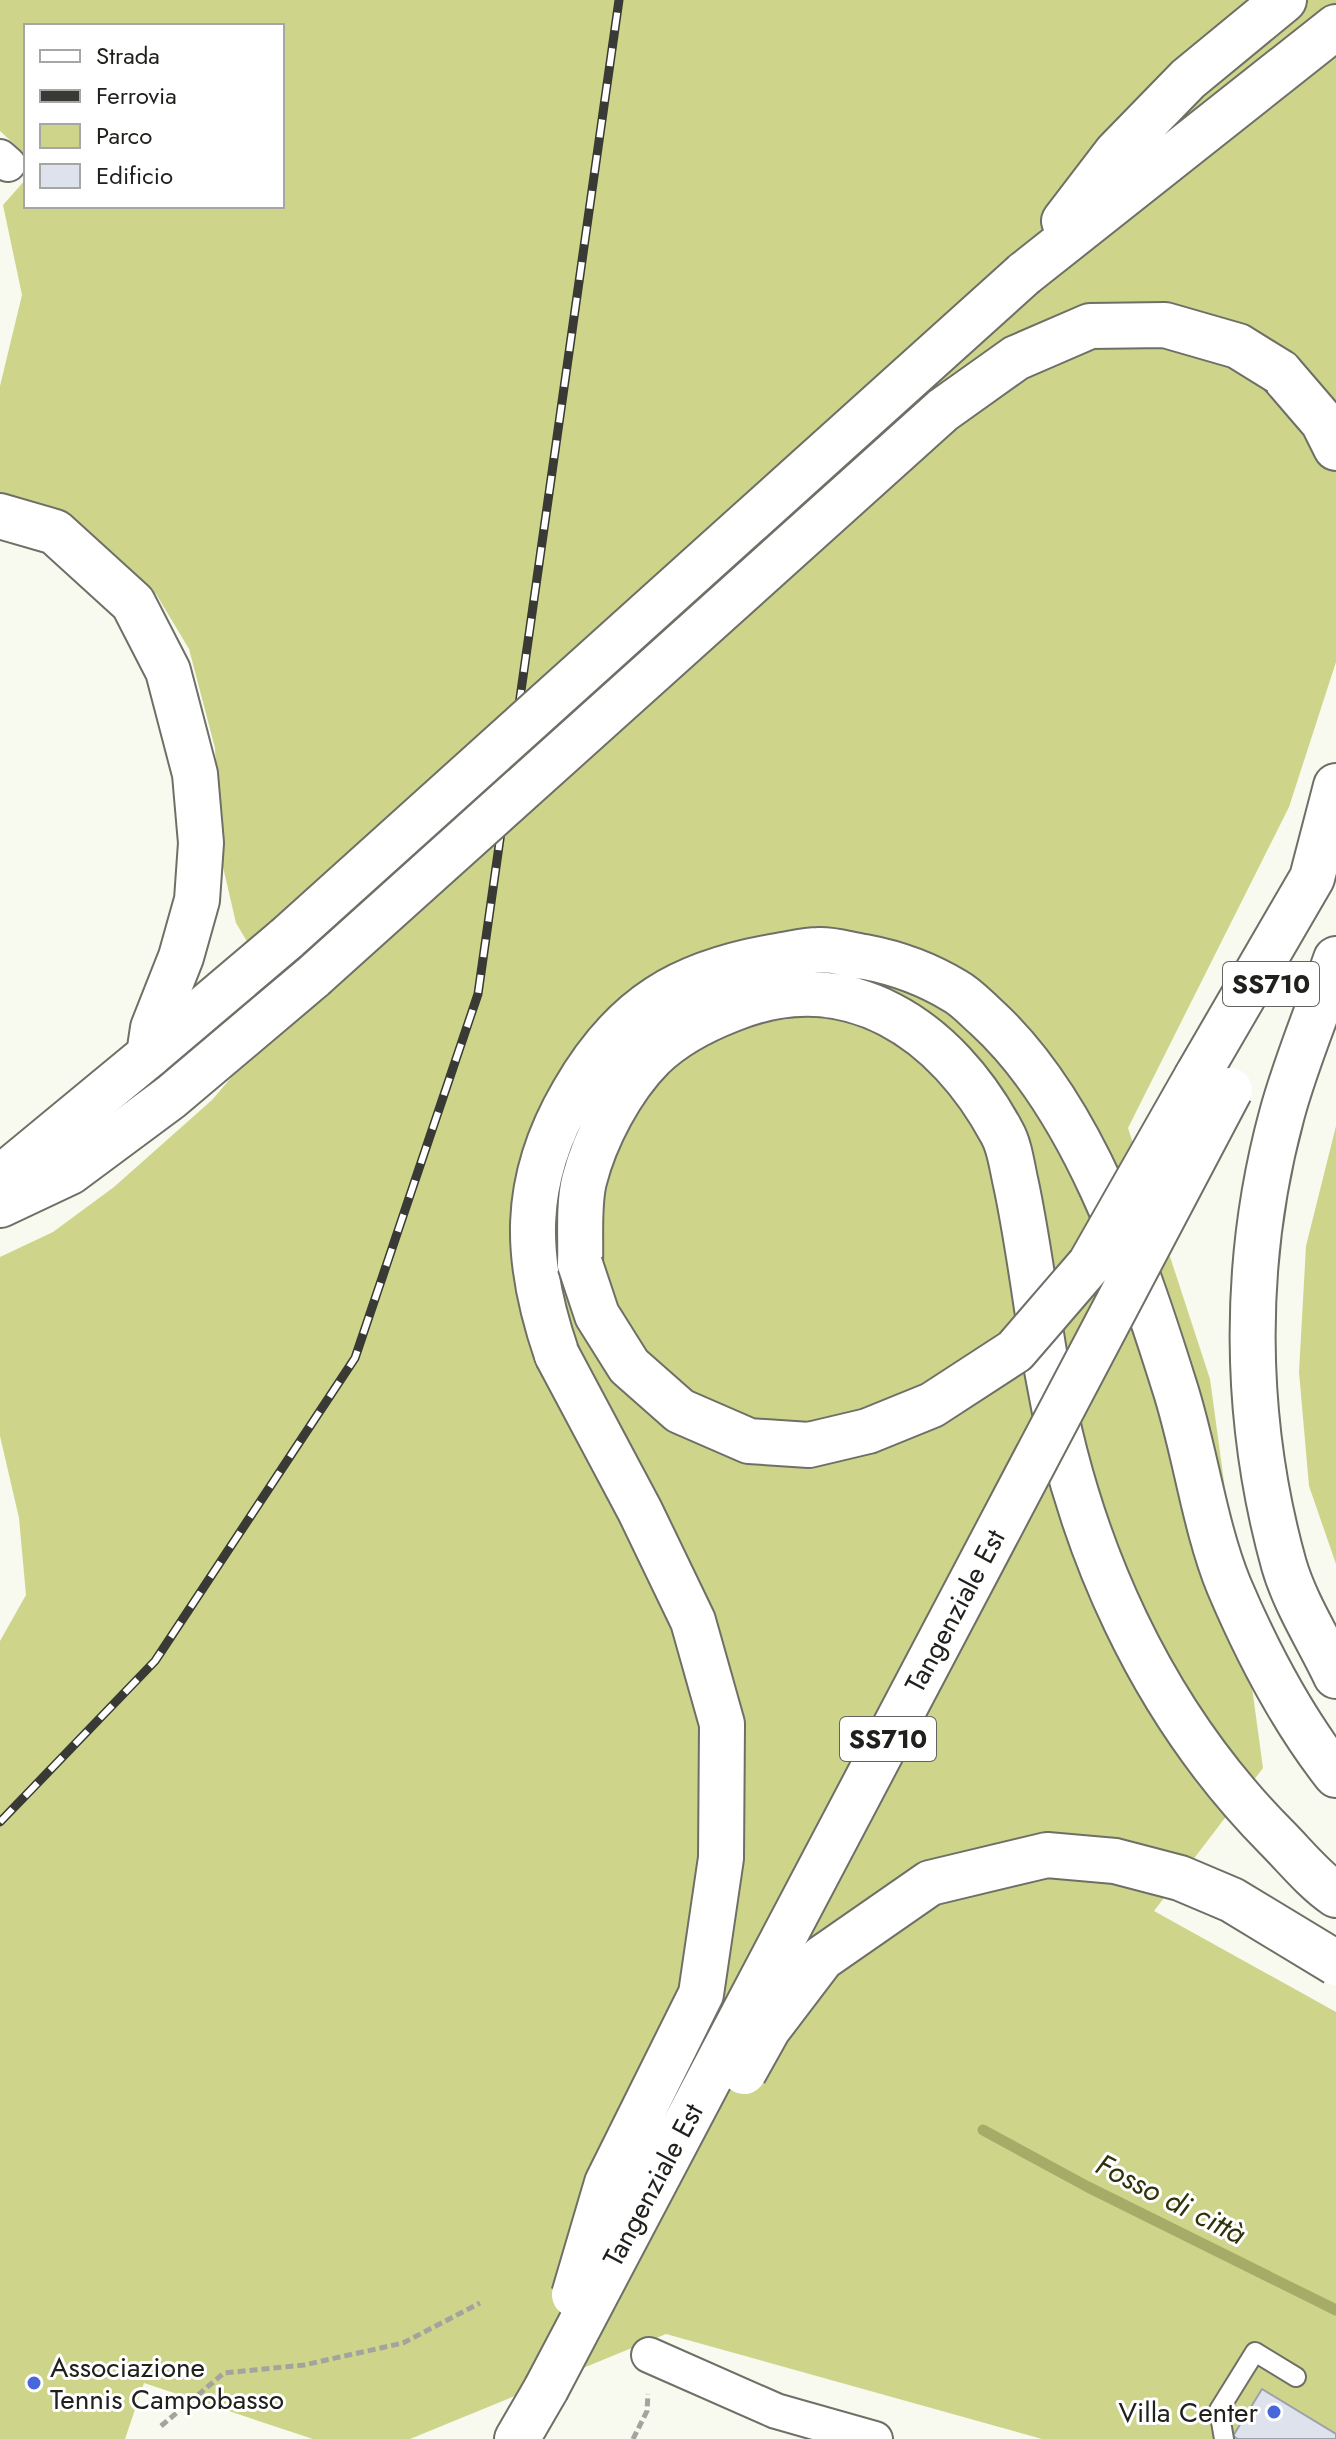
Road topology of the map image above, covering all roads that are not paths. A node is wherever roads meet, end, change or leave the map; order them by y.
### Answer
1 (1284, 0) edge
2 (1336, 27) edge
3 (1024, 274) junction
4 (1336, 448) edge
5 (0, 516) edge
6 (1336, 786) edge
7 (1336, 810) edge
8 (1312, 878) junction
9 (1336, 959) edge
10 (149, 1055) junction
11 (1213, 1083) junction
12 (0, 1178) edge
13 (0, 1205) edge
14 (1336, 1676) edge
15 (1336, 1775) edge
16 (1336, 1895) edge
17 (1336, 1963) edge
18 (652, 2356) road end
19 (1296, 2377) dead end
20 (546, 2389) junction
21 (517, 2439) edge
22 (875, 2439) edge
23 (1224, 2439) edge

1 - 3 main road
2 - 3 main road
3 - 10 main road, bridge
4 - 13 main road, bridge
5 - 10 main road
6 - 8 main road
7 - 8 main road, Tangenziale Est / SS710
8 - 11 main road, Tangenziale Est / SS710
9 - 14 main road
10 - 12 main road
11 - 16 main road, bridge
11 - 20 main road, Tangenziale Est / SS710, bridge
15 - 20 main road, bridge
17 - 20 main road, bridge
18 - 22 street
19 - 23 lane
20 - 21 main road, Tangenziale Est / SS710

